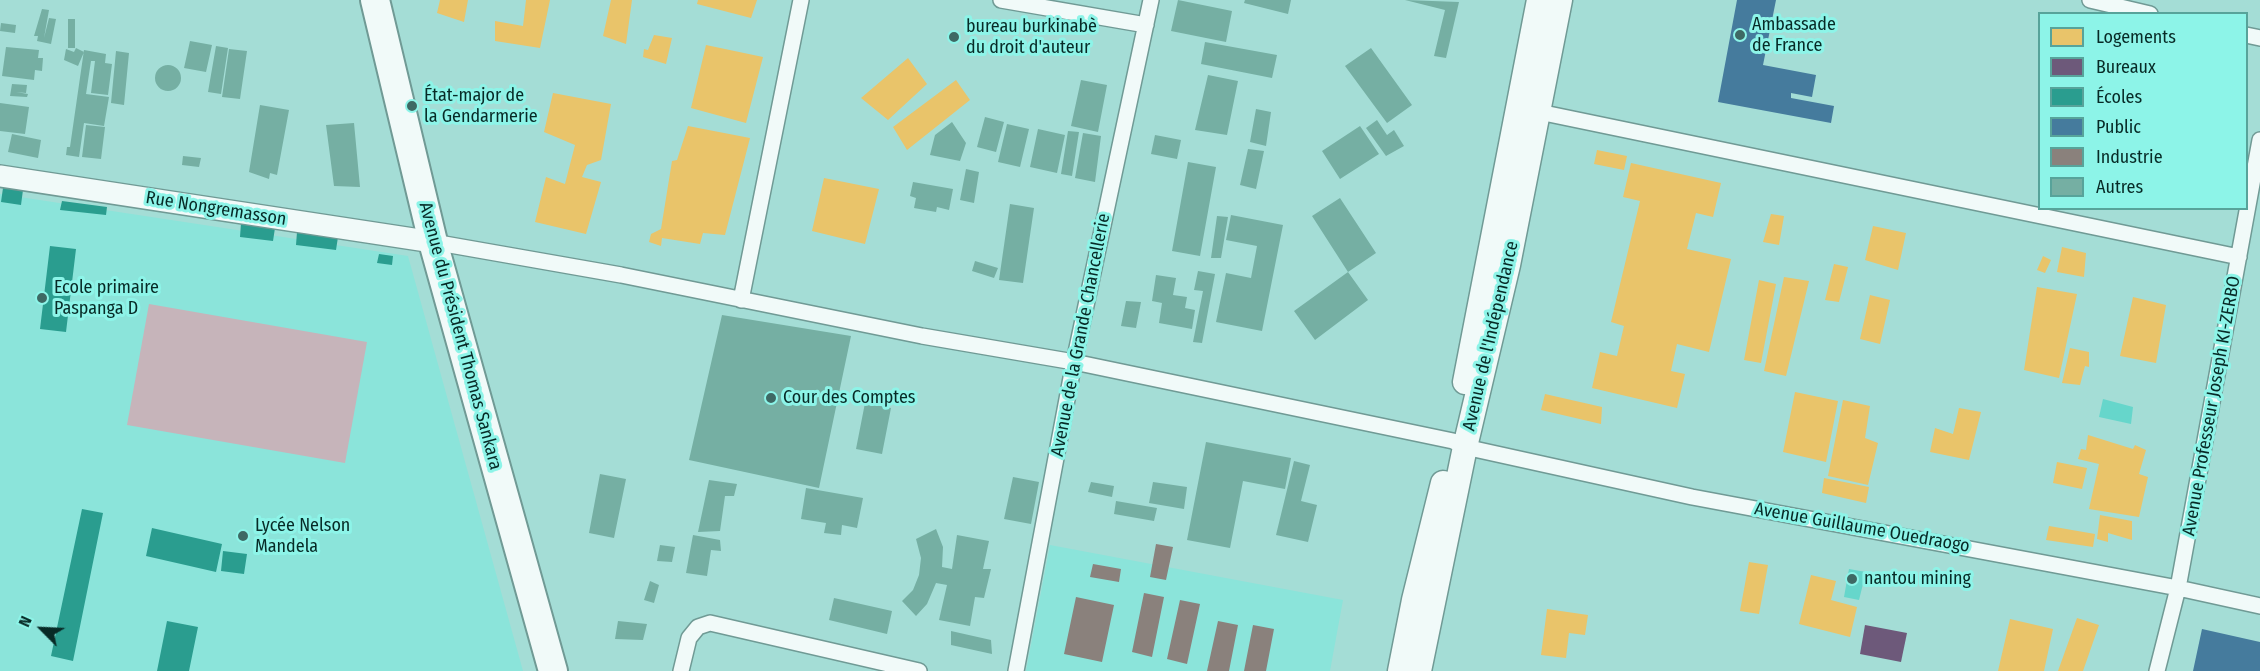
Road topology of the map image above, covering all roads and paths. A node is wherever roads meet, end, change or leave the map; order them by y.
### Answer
1 (375, 0) edge
2 (801, 0) edge
3 (1001, 0) edge
4 (1151, 0) edge
5 (1539, 0) edge
6 (1560, 0) edge
7 (2090, 0) edge
8 (2141, 12) edge
9 (1146, 25) junction
10 (1539, 112) junction
11 (2260, 140) edge
12 (0, 177) edge
13 (2248, 207) edge
14 (2247, 210) edge
15 (433, 242) junction
16 (2239, 257) junction
17 (741, 300) junction
18 (1074, 362) junction
19 (1459, 444) junction
20 (2178, 588) junction
21 (1424, 601) junction
22 (2260, 606) edge
23 (553, 671) edge
24 (681, 671) edge
25 (919, 671) edge
26 (1016, 671) edge
27 (1400, 671) edge
28 (1419, 671) edge
29 (2157, 671) edge

1 - 15 highway, Avenue du Président Thomas Sankara
2 - 17 street
3 - 9 street
4 - 9 street, Avenue de la Grande Chancellerie
5 - 19 main road, Avenue de l'Indépendance
6 - 10 main road, Avenue de l'Indépendance
7 - 8 street
9 - 18 street, Avenue de la Grande Chancellerie
10 - 16 street
10 - 19 main road, Avenue de l'Indépendance
11 - 13 street, Avenue Professeur Joseph KI-ZERBO
12 - 15 street, Rue Nongremasson
14 - 16 street, Avenue Professeur Joseph KI-ZERBO
15 - 17 street, Avenue Guillaume Ouedraogo
15 - 23 highway, Avenue du Président Thomas Sankara
16 - 20 street, Avenue Professeur Joseph KI-ZERBO
17 - 18 street, Avenue Guillaume Ouedraogo
18 - 19 street, Avenue Guillaume Ouedraogo
18 - 26 street, Avenue de la Grande Chancellerie
19 - 20 street, Avenue Guillaume Ouedraogo
19 - 21 main road, Avenue de l'Indépendance
20 - 22 street, Avenue Guillaume Ouedraogo
20 - 29 street, Avenue Professeur Joseph KI-ZERBO
21 - 27 main road, Avenue de l'Indépendance
21 - 28 main road, Avenue de l'Indépendance
24 - 25 street

